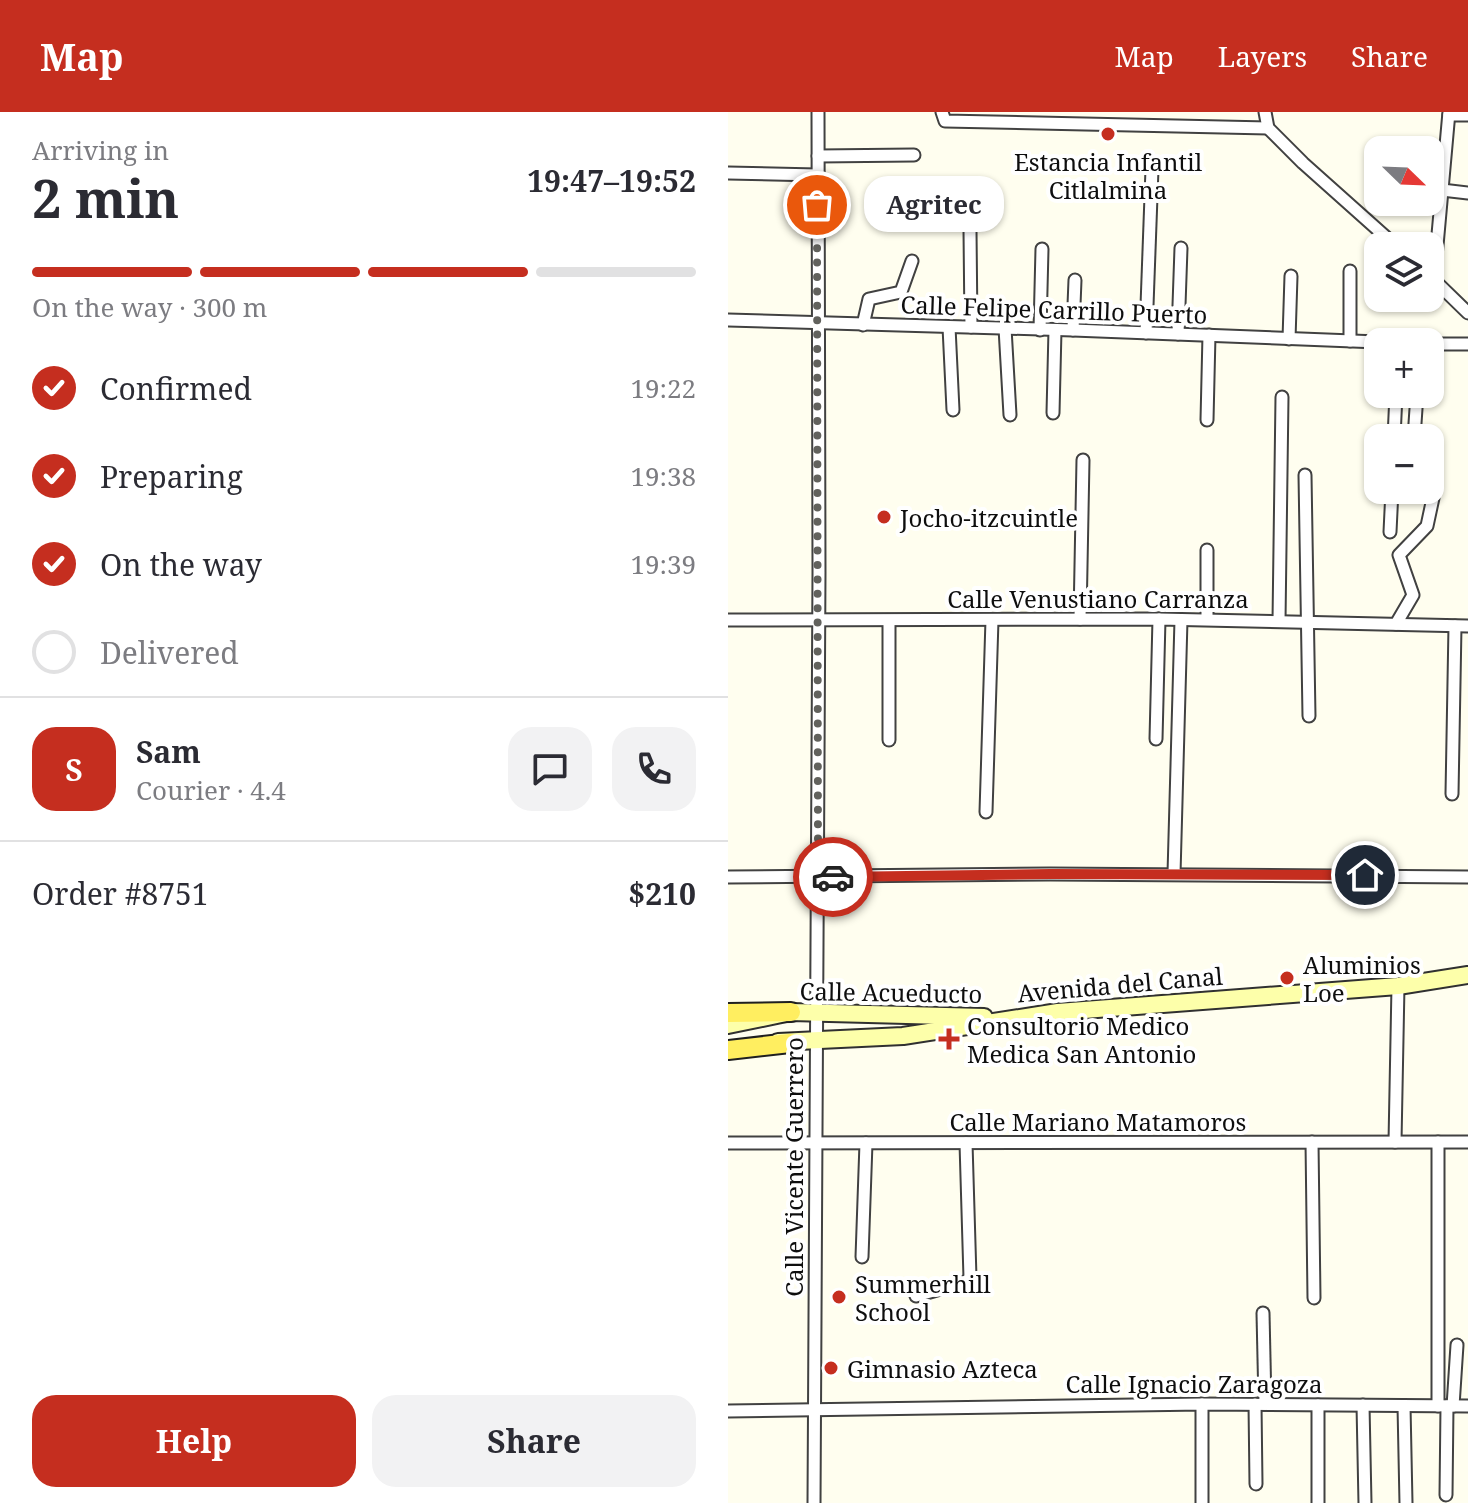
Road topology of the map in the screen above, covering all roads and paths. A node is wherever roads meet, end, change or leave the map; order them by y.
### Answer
1 (818, 112) edge
2 (1265, 112) edge
3 (1449, 114) edge
4 (1468, 115) edge
5 (944, 116) edge
6 (1268, 128) junction
7 (914, 155) dead end
8 (818, 156) junction
9 (1444, 168) edge
10 (1152, 169) dead end
11 (728, 173) edge
12 (817, 175) junction
13 (1444, 190) edge
14 (1468, 193) edge
15 (970, 230) dead end
16 (1380, 232) edge
17 (1181, 248) dead end
18 (1042, 249) dead end
19 (912, 261) dead end
20 (1350, 271) dead end
21 (1291, 276) dead end
22 (1075, 280) dead end
23 (1444, 290) edge
24 (1468, 313) edge
25 (728, 320) edge
26 (817, 324) junction
27 (863, 325) junction
28 (949, 327) junction
29 (971, 327) junction
30 (1005, 328) junction
31 (1040, 330) junction
32 (1055, 330) junction
33 (1073, 330) junction
34 (1146, 333) junction
35 (1178, 334) junction
36 (1209, 335) junction
37 (1289, 339) junction
38 (1350, 341) junction
39 (1364, 342) edge
40 (1444, 344) edge
41 (1468, 344) edge
42 (1282, 397) dead end
43 (953, 410) dead end
44 (1053, 413) dead end
45 (1010, 415) dead end
46 (1207, 420) dead end
47 (1083, 460) dead end
48 (1305, 475) dead end
49 (1391, 504) edge
50 (1432, 504) edge
51 (1390, 532) dead end
52 (1207, 550) dead end
53 (1080, 619) junction
54 (1159, 619) junction
55 (1207, 619) junction
56 (728, 620) edge
57 (992, 620) junction
58 (1181, 620) junction
59 (818, 621) junction
60 (889, 621) junction
61 (1279, 621) junction
62 (1306, 621) junction
63 (1396, 624) junction
64 (1455, 626) junction
65 (1468, 626) edge
66 (1309, 716) dead end
67 (1156, 739) dead end
68 (889, 740) dead end
69 (1452, 794) dead end
70 (986, 812) dead end
71 (1174, 874) junction
72 (728, 877) edge
73 (1468, 877) edge
74 (818, 878) junction
75 (1468, 975) edge
76 (1398, 986) junction
77 (791, 1012) junction
78 (728, 1013) edge
79 (816, 1013) junction
80 (1005, 1018) junction
81 (728, 1025) edge
82 (728, 1041) edge
83 (815, 1042) junction
84 (790, 1043) junction
85 (728, 1050) edge
86 (1312, 1142) junction
87 (1395, 1142) junction
88 (1438, 1142) junction
89 (1468, 1142) edge
90 (728, 1143) edge
91 (817, 1143) junction
92 (866, 1143) junction
93 (966, 1143) junction
94 (862, 1257) dead end
95 (916, 1296) dead end
96 (1314, 1298) dead end
97 (1263, 1313) dead end
98 (1457, 1345) dead end
99 (1202, 1404) junction
100 (1260, 1404) junction
101 (1318, 1405) junction
102 (1363, 1405) junction
103 (1404, 1406) junction
104 (1446, 1406) junction
105 (1468, 1406) edge
106 (813, 1408) junction
107 (728, 1411) edge
108 (1256, 1484) dead end
109 (1446, 1495) dead end
110 (814, 1503) edge
111 (1202, 1503) edge
112 (1318, 1503) edge
113 (1365, 1503) edge
114 (1406, 1503) edge

1 - 8 street, Calle Vicente Guerrero
2 - 6 street
3 - 4 street
3 - 9 street
5 - 6 street
6 - 16 street
7 - 8 street
8 - 12 street, Calle Vicente Guerrero
10 - 34 street
11 - 12 street
12 - 26 street, Calle Vicente Guerrero
13 - 14 street
15 - 29 street
17 - 35 street
18 - 31 street
19 - 27 street
20 - 38 street
21 - 37 street
22 - 33 street
23 - 24 street
25 - 26 street, Calle Felipe Carrillo Puerto
26 - 27 street, Calle Felipe Carrillo Puerto
26 - 59 street, Calle Vicente Guerrero
27 - 28 street, Calle Felipe Carrillo Puerto
28 - 29 street, Calle Felipe Carrillo Puerto
28 - 43 street
29 - 30 street, Calle Felipe Carrillo Puerto
30 - 31 street, Calle Felipe Carrillo Puerto
30 - 45 street
31 - 32 street, Calle Felipe Carrillo Puerto
32 - 33 street, Calle Felipe Carrillo Puerto
32 - 44 street
33 - 34 street, Calle Felipe Carrillo Puerto
34 - 35 street, Calle Felipe Carrillo Puerto
35 - 36 street, Calle Felipe Carrillo Puerto
36 - 37 street, Calle Felipe Carrillo Puerto
36 - 46 street
37 - 38 street, Calle Felipe Carrillo Puerto
38 - 39 street, Calle Felipe Carrillo Puerto
40 - 41 street
42 - 61 street
47 - 53 street
48 - 62 street
49 - 51 street
50 - 63 street
52 - 55 street
53 - 54 street, Calle Venustiano Carranza
53 - 57 street, Calle Venustiano Carranza
54 - 58 street, Calle Venustiano Carranza
54 - 67 street
55 - 58 street, Calle Venustiano Carranza
55 - 61 street, Calle Venustiano Carranza
56 - 59 street, Calle Venustiano Carranza
57 - 60 street, Calle Venustiano Carranza
57 - 70 street
58 - 71 street
59 - 60 street, Calle Venustiano Carranza
59 - 74 street, Calle Vicente Guerrero
60 - 68 street
61 - 62 street, Calle Venustiano Carranza
62 - 63 street, Calle Venustiano Carranza
62 - 66 street
63 - 64 street, Calle Venustiano Carranza
64 - 65 street, Calle Venustiano Carranza
64 - 69 street
71 - 73 street
71 - 74 street
72 - 74 street
74 - 79 street, Calle Vicente Guerrero
75 - 76 main road, Avenida del Canal
76 - 80 main road, Avenida del Canal
76 - 87 street
77 - 78 main road
77 - 79 main road, Calle Acueducto
77 - 81 main road, Calle Acueducto
79 - 80 main road, Calle Acueducto
79 - 83 street, Calle Vicente Guerrero
80 - 83 main road, Avenida del Canal
82 - 84 main road, Avenida del Canal
83 - 84 main road, Avenida del Canal
83 - 91 street, Calle Vicente Guerrero
84 - 85 main road
86 - 87 street, Calle Mariano Matamoros
86 - 93 street, Calle Mariano Matamoros
86 - 96 street
87 - 88 street, Calle Mariano Matamoros
88 - 89 street, Calle Mariano Matamoros
88 - 104 street
90 - 91 street, Calle Mariano Matamoros
91 - 92 street, Calle Mariano Matamoros
91 - 106 street, Calle Vicente Guerrero
92 - 93 street, Calle Mariano Matamoros
92 - 94 street
93 - 95 street
97 - 100 street
98 - 104 street
99 - 100 street, Calle Ignacio Zaragoza
99 - 106 street, Calle Ignacio Zaragoza
99 - 111 street
100 - 101 street, Calle Ignacio Zaragoza
100 - 108 street
101 - 102 street, Calle Ignacio Zaragoza
101 - 112 street
102 - 103 street, Calle Ignacio Zaragoza
102 - 113 street
103 - 104 street, Calle Ignacio Zaragoza
103 - 114 street
104 - 105 street, Calle Ignacio Zaragoza
104 - 109 street
106 - 107 street, Calle Ignacio Zaragoza
106 - 110 street, Calle Vicente Guerrero

